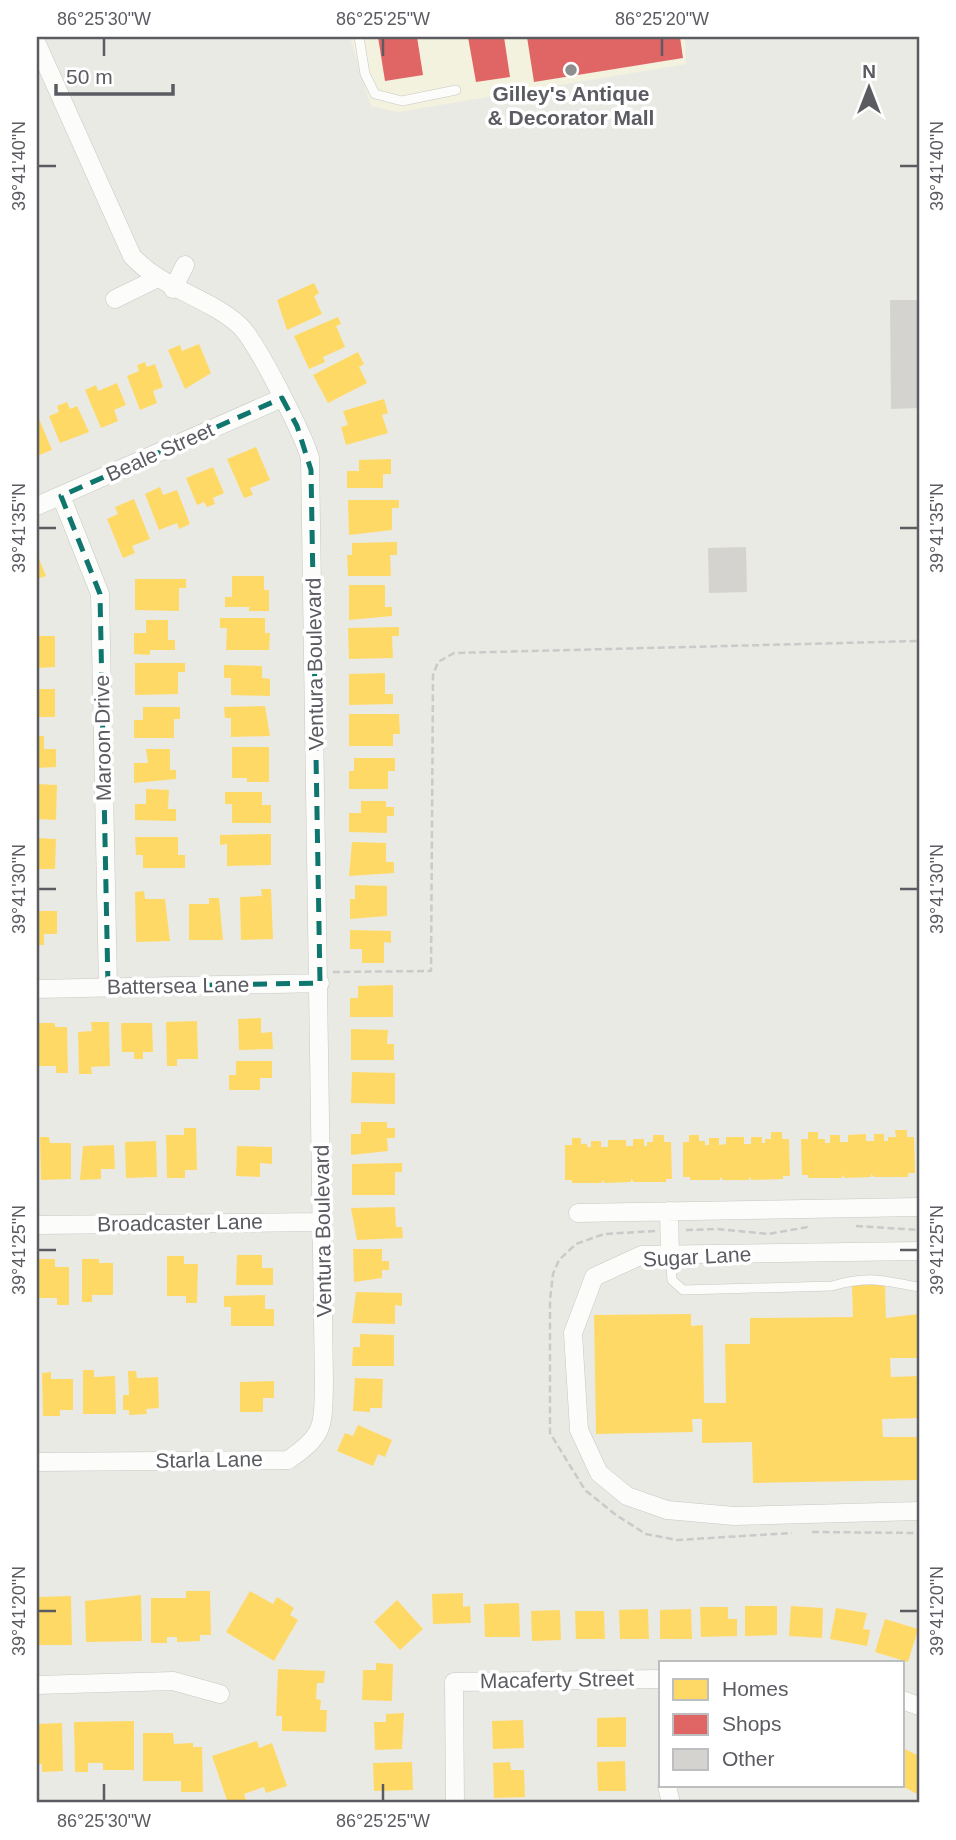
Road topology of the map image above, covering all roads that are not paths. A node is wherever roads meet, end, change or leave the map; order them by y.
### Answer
1 (359, 37) edge
2 (37, 44) edge
3 (456, 90) dead end
4 (185, 265) dead end
5 (156, 279) junction
6 (173, 289) junction
7 (115, 299) dead end
8 (282, 398) junction
9 (61, 496) junction
10 (37, 506) edge
11 (320, 977) junction
12 (108, 987) junction
13 (37, 989) edge
14 (919, 1208) edge
15 (669, 1211) junction
16 (578, 1213) dead end
17 (323, 1222) junction
18 (37, 1225) edge
19 (919, 1251) edge
20 (670, 1255) junction
21 (919, 1287) edge
22 (324, 1383) joint
23 (37, 1462) edge
24 (919, 1511) edge
25 (659, 1679) edge
26 (37, 1685) edge
27 (220, 1694) dead end
28 (455, 1803) edge

1 - 3 lane
2 - 5 street, Ventura Boulevard
4 - 6 street
5 - 6 street, Ventura Boulevard
5 - 7 street
6 - 8 street, Ventura Boulevard
8 - 9 street, Beale Street
8 - 11 street, Ventura Boulevard
9 - 10 street, Beale Street
9 - 12 street, Maroon Drive
11 - 12 street, Battersea Lane
11 - 17 street, Ventura Boulevard
12 - 13 street, Battersea Lane
14 - 15 street
15 - 16 street
15 - 20 street
17 - 18 street, Broadcaster Lane
17 - 22 street, Ventura Boulevard
19 - 20 street, Sugar Lane
20 - 21 lane
20 - 24 street, Sugar Lane
22 - 23 street, Starla Lane
25 - 28 street, Macaferty Street
26 - 27 street

